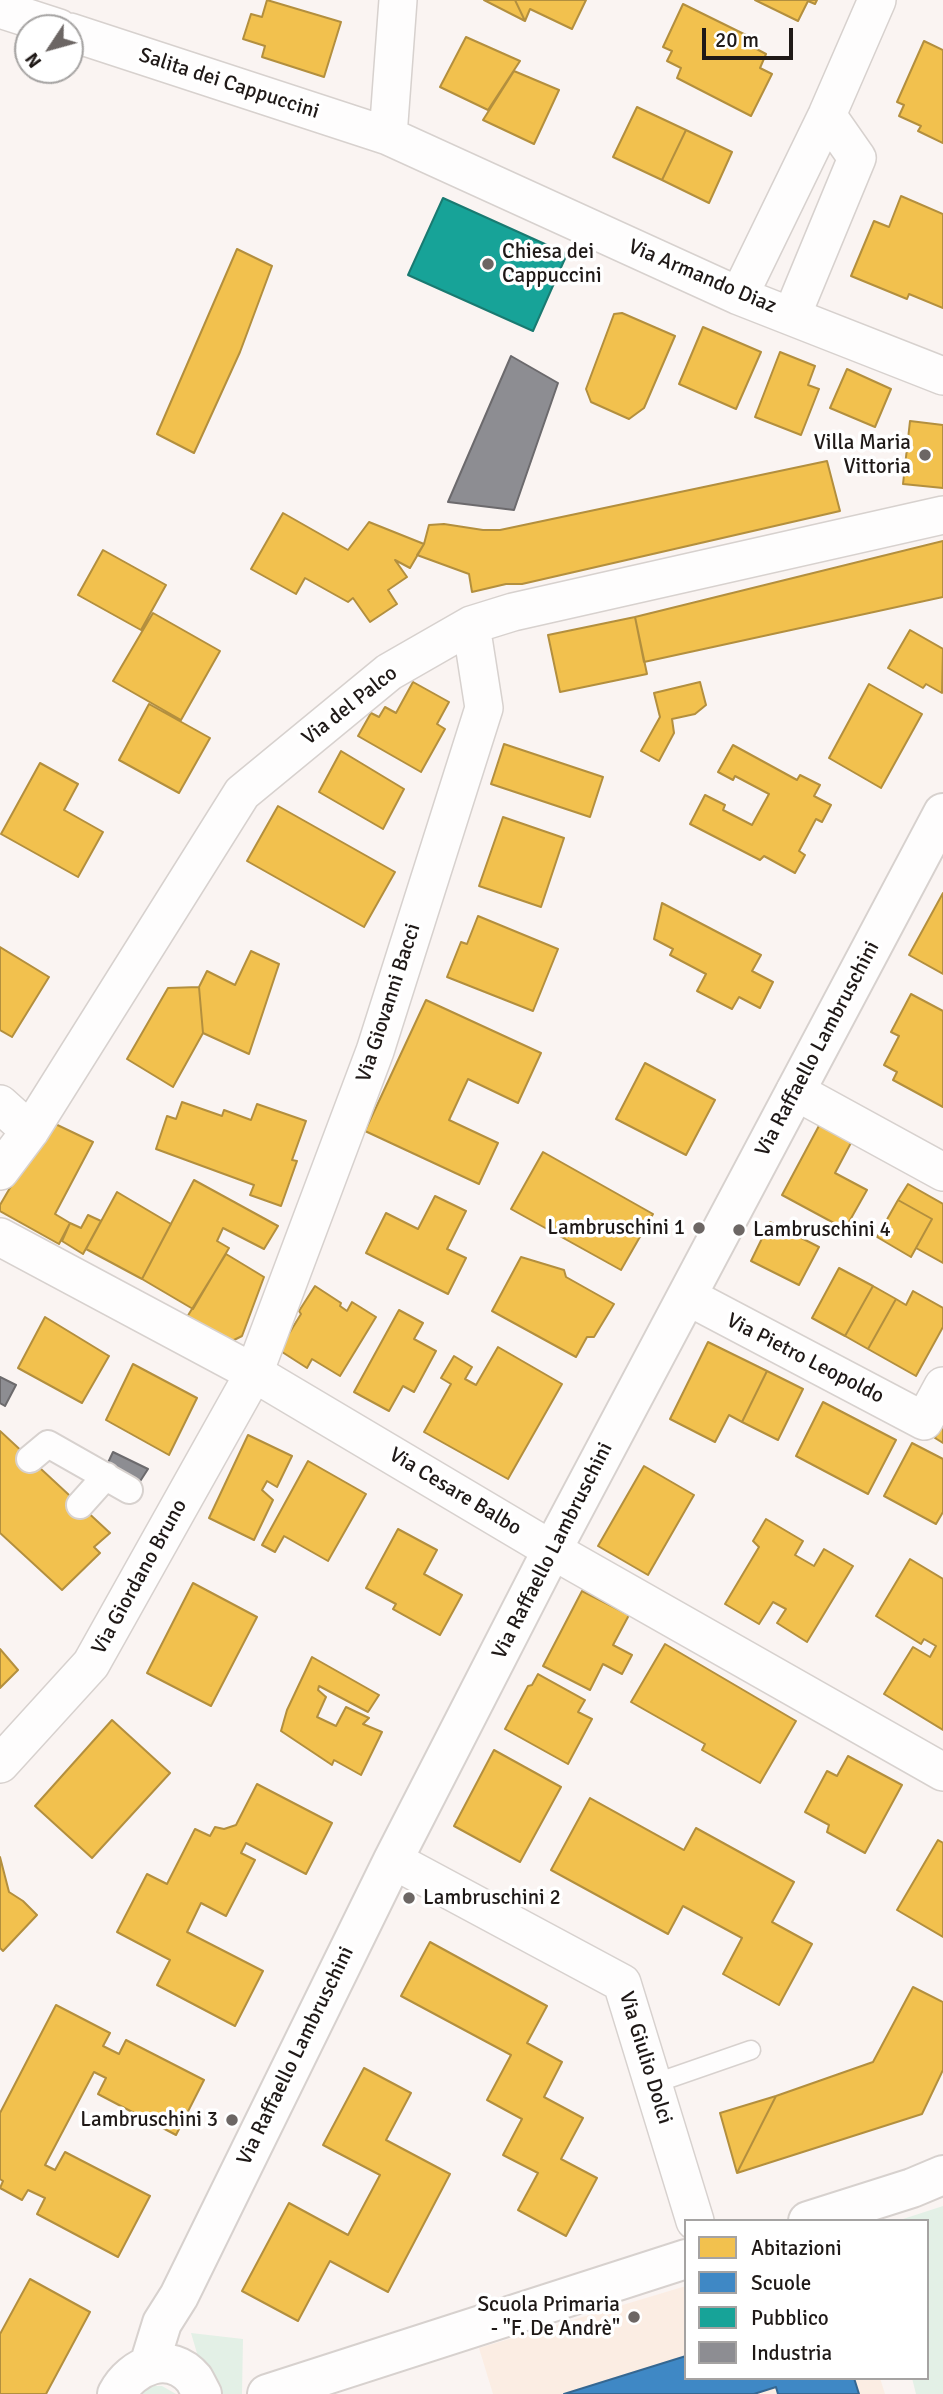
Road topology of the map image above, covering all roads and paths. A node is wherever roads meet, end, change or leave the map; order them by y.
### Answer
1 (398, 0) edge
2 (877, 0) edge
3 (84, 37) edge
4 (827, 115) junction
5 (388, 135) junction
6 (739, 296) junction
7 (792, 315) junction
8 (943, 376) edge
9 (943, 514) edge
10 (471, 625) junction
11 (943, 813) edge
12 (796, 1091) junction
13 (0, 1104) edge
14 (30, 1132) junction
15 (0, 1171) edge
16 (943, 1172) edge
17 (0, 1237) edge
18 (687, 1296) junction
19 (254, 1373) junction
20 (943, 1386) edge
21 (30, 1459) dead end
22 (106, 1476) junction
23 (129, 1490) dead end
24 (80, 1505) dead end
25 (552, 1550) junction
26 (0, 1764) edge
27 (943, 1772) edge
28 (393, 1860) junction
29 (751, 2050) dead end
30 (653, 2084) junction
31 (943, 2175) edge
32 (694, 2219) edge
33 (814, 2219) edge
34 (684, 2260) edge
35 (178, 2376) edge
36 (117, 2394) edge
37 (267, 2394) edge

1 - 5 street
2 - 4 street
3 - 5 street, Salita dei Cappuccini
4 - 6 street
4 - 7 street
5 - 6 street, Via Armando Diaz
6 - 7 street, Via Armando Diaz
7 - 8 street, Via Armando Diaz
9 - 10 street, Via del Palco
10 - 14 street, Via del Palco
10 - 19 street, Via Giovanni Bacci
11 - 12 main road, Via Raffaello Lambruschini
12 - 16 street
12 - 18 main road, Via Raffaello Lambruschini
13 - 14 street
14 - 15 street, Via del Palco
17 - 19 street, Via Cesare Balbo
18 - 20 street, Via Pietro Leopoldo
18 - 25 main road, Via Raffaello Lambruschini
19 - 25 street, Via Cesare Balbo
19 - 26 street, Via Giordano Bruno
21 - 22 street
22 - 23 street
22 - 24 street
25 - 27 street, Via Cesare Balbo
25 - 28 main road, Via Raffaello Lambruschini
28 - 30 street, Via Giulio Dolci
28 - 35 main road, Via Raffaello Lambruschini
29 - 30 lane
30 - 32 street, Via Giulio Dolci
31 - 33 main road
34 - 37 main road
35 - 36 main road

